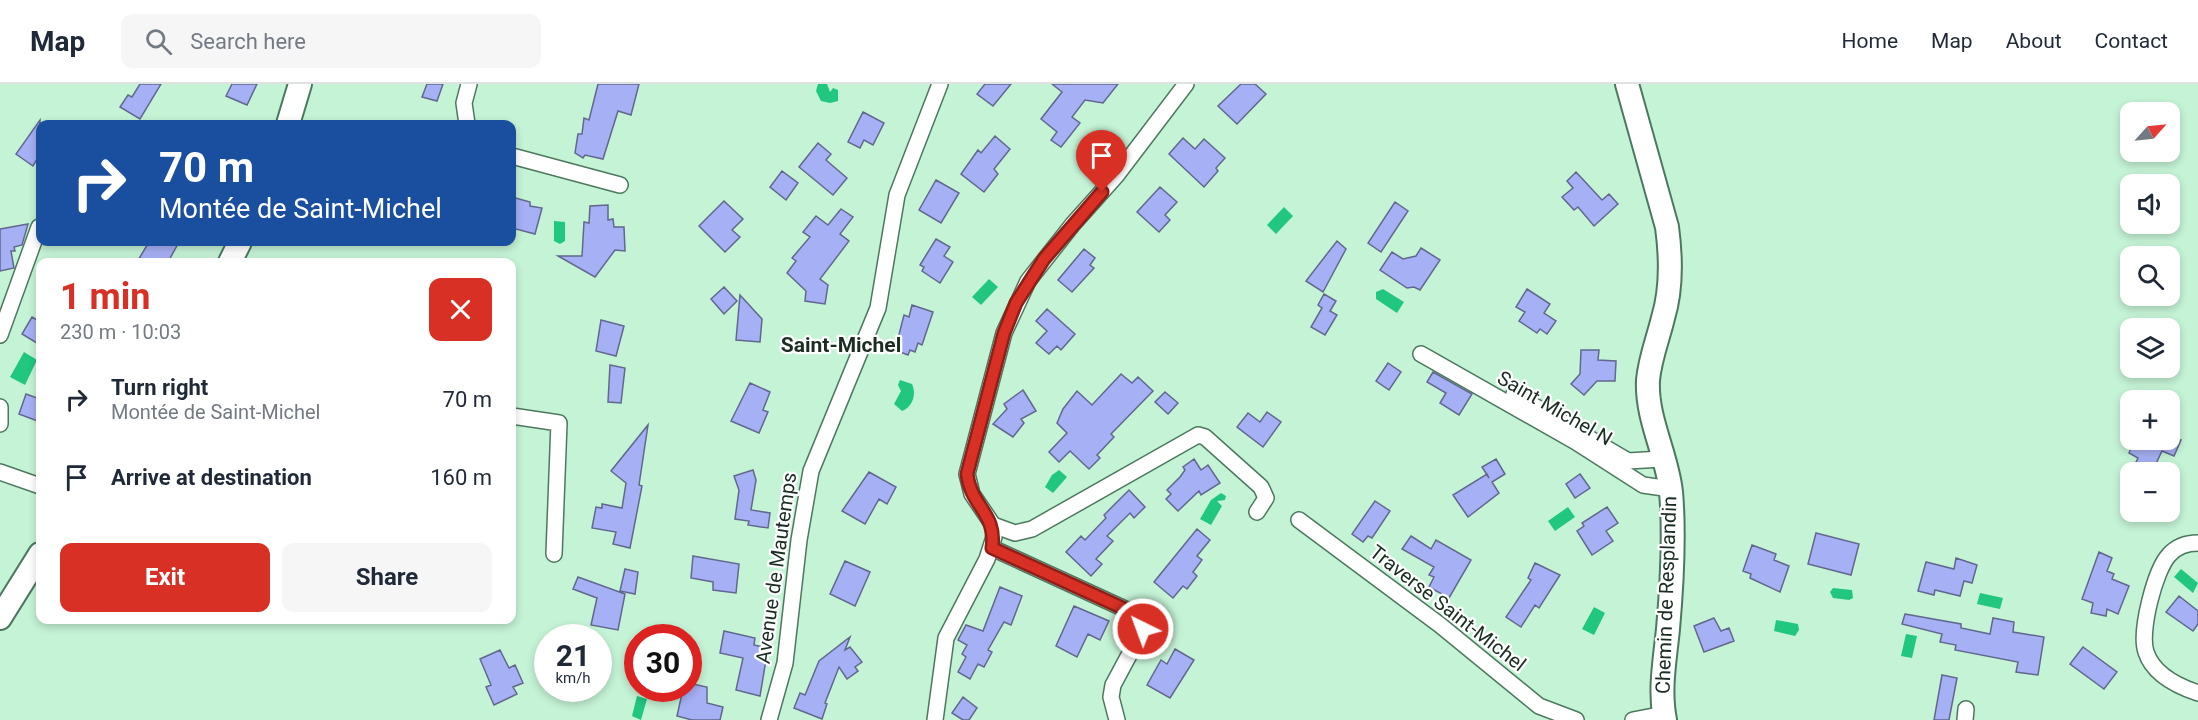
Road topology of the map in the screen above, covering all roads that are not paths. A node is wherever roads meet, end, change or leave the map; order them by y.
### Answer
1 (300, 84) edge
2 (469, 84) edge
3 (940, 84) edge
4 (1186, 84) edge
5 (1627, 84) edge
6 (289, 120) edge
7 (466, 120) edge
8 (516, 157) edge
9 (620, 184) dead end
10 (36, 235) edge
11 (0, 335) edge
12 (1421, 354) dead end
13 (1514, 394) dead end
14 (0, 407) edge
15 (516, 417) edge
16 (0, 423) edge
17 (1662, 459) junction
18 (0, 472) edge
19 (36, 485) edge
20 (1671, 489) junction
21 (1257, 512) dead end
22 (1299, 520) dead end
23 (993, 525) junction
24 (2198, 543) edge
25 (992, 548) junction
26 (554, 554) dead end
27 (36, 560) edge
28 (0, 618) edge
29 (2198, 693) edge
30 (1664, 717) edge
31 (769, 720) edge
32 (935, 720) edge
33 (1117, 720) edge
34 (1576, 720) edge
35 (1633, 720) edge

1 - 6 street
2 - 7 street
3 - 31 street, Avenue de Mautemps
4 - 23 street
5 - 17 street, Chemin de Resplandin
8 - 9 street
10 - 11 street
12 - 20 street, Saint Michel N
13 - 17 street
14 - 16 street
15 - 26 street
17 - 20 street, Chemin de Resplandin
18 - 19 street
20 - 30 street, Chemin de Resplandin
21 - 23 street
22 - 34 street, Traverse Saint-Michel
23 - 25 street
24 - 29 street
25 - 32 street
25 - 33 street
27 - 28 street
30 - 35 street

